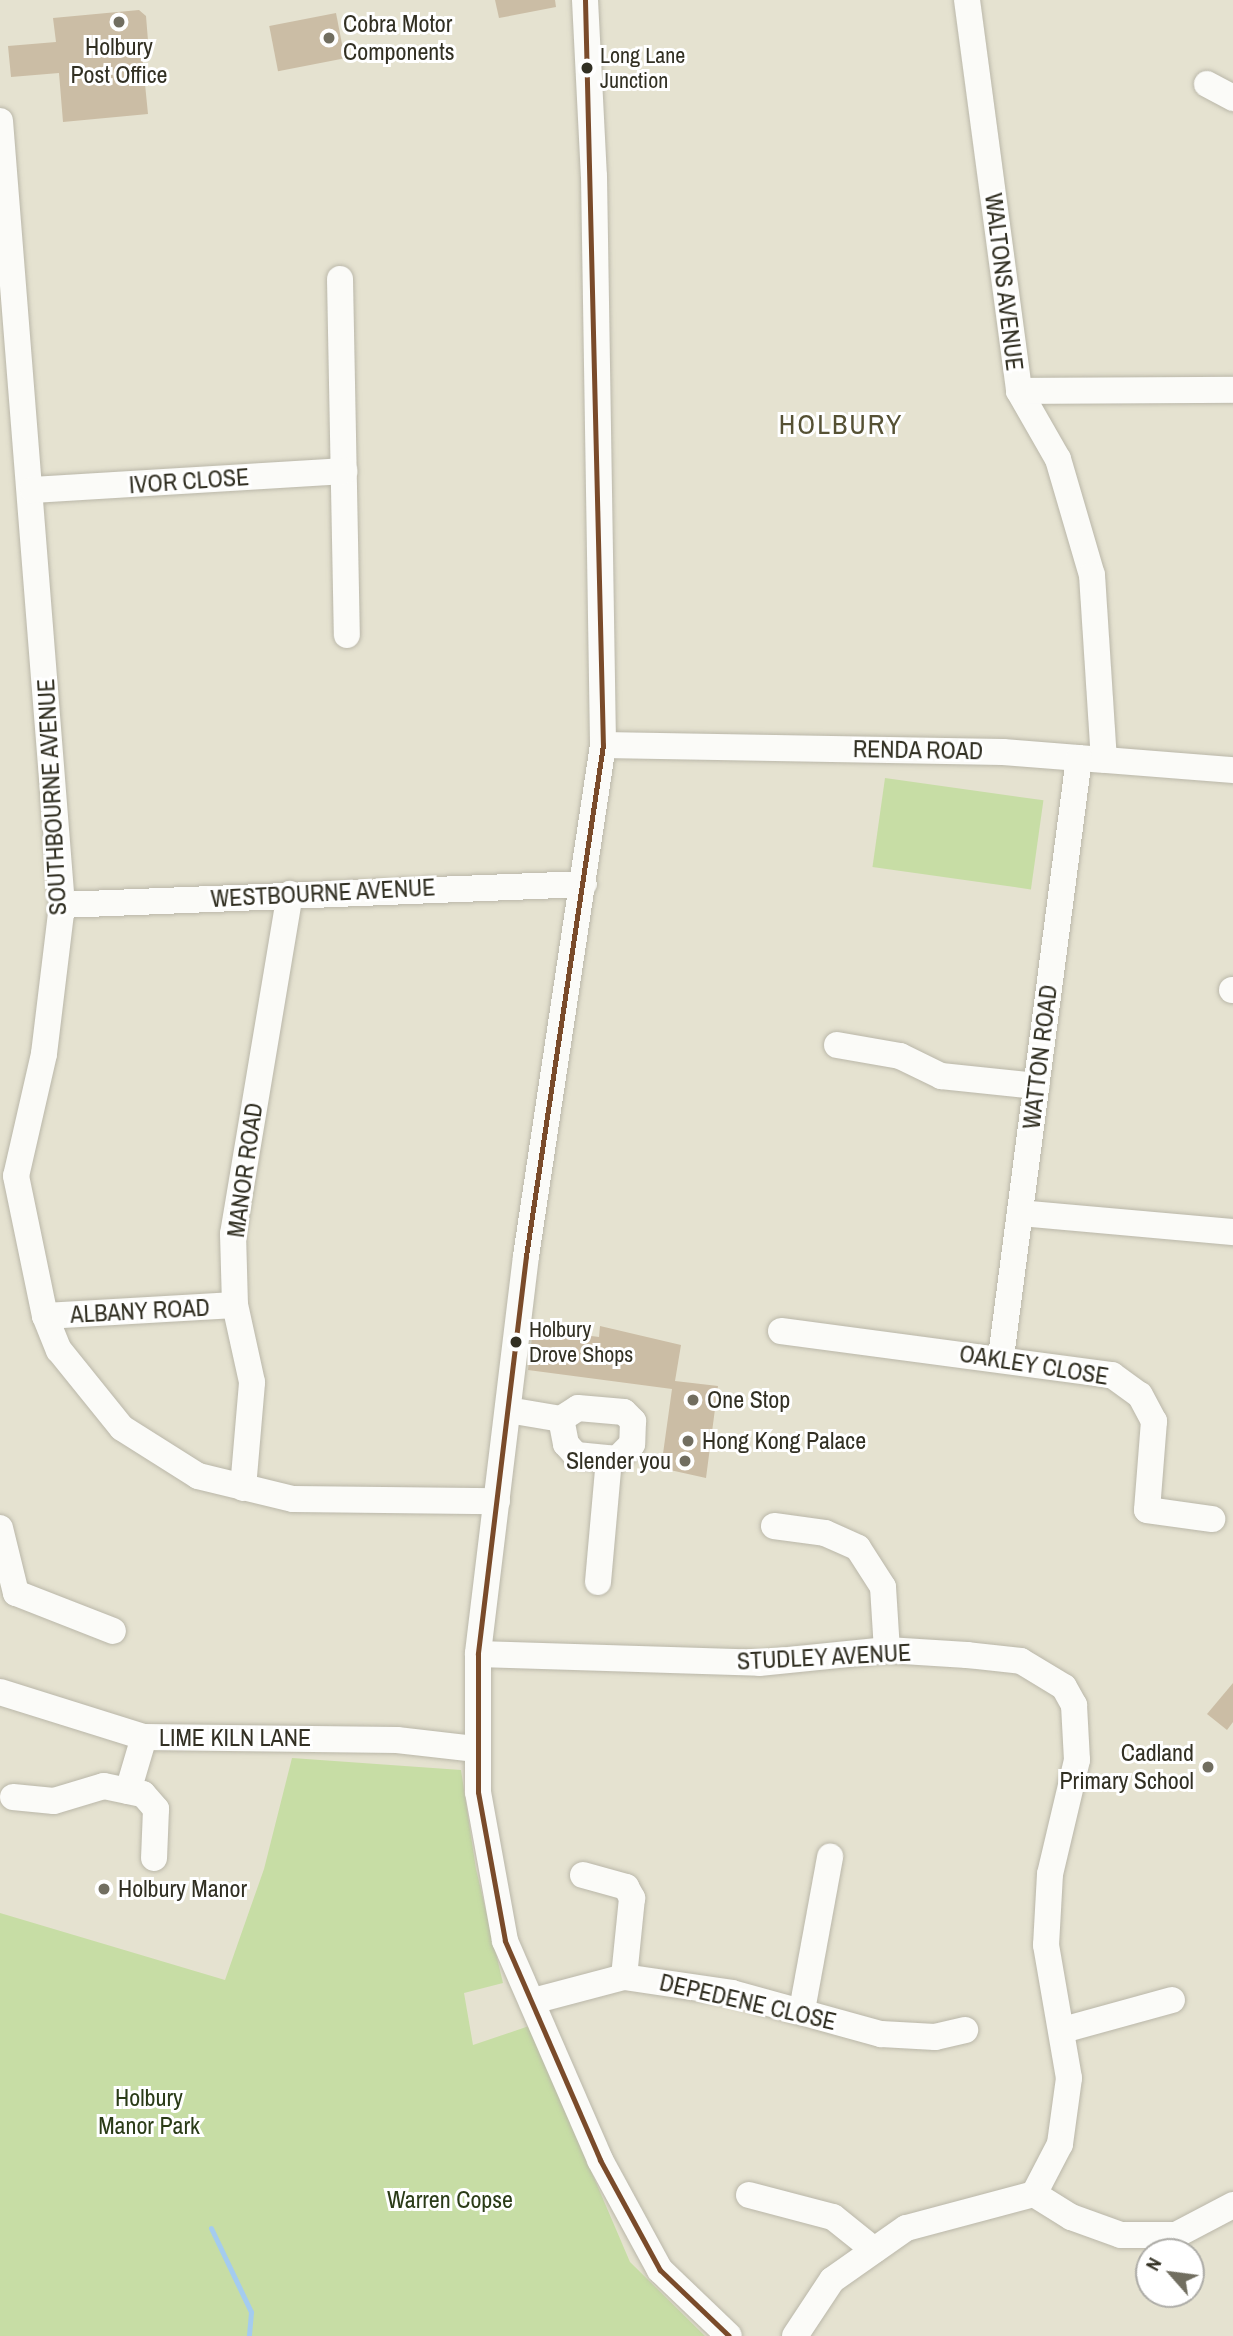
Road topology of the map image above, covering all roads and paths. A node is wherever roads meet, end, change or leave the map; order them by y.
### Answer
1 (585, 0) edge
2 (967, 0) edge
3 (1206, 84) dead end
4 (1233, 98) edge
5 (0, 121) edge
6 (340, 279) dead end
7 (1233, 390) edge
8 (1019, 391) junction
9 (344, 471) junction
10 (33, 490) junction
11 (347, 635) dead end
12 (603, 746) junction
13 (1091, 759) junction
14 (1233, 769) edge
15 (584, 884) junction
16 (290, 894) junction
17 (62, 905) junction
18 (837, 1045) dead end
19 (1036, 1086) junction
20 (1020, 1213) junction
21 (1233, 1232) edge
22 (235, 1305) junction
23 (45, 1316) junction
24 (781, 1331) dead end
25 (1001, 1357) junction
26 (508, 1410) junction
27 (561, 1419) junction
28 (609, 1458) junction
29 (243, 1488) junction
30 (496, 1501) junction
31 (1212, 1519) dead end
32 (774, 1526) dead end
33 (0, 1528) edge
34 (598, 1582) dead end
35 (113, 1631) dead end
36 (887, 1650) junction
37 (478, 1654) junction
38 (0, 1692) edge
39 (144, 1737) junction
40 (476, 1749) junction
41 (128, 1791) junction
42 (13, 1797) dead end
43 (830, 1857) dead end
44 (154, 1858) dead end
45 (583, 1875) dead end
46 (624, 1977) junction
47 (1172, 2000) dead end
48 (533, 2001) junction
49 (802, 2010) junction
50 (965, 2030) dead end
51 (1063, 2030) junction
52 (1034, 2194) junction
53 (748, 2195) dead end
54 (1233, 2206) edge
55 (874, 2250) junction
56 (729, 2336) edge
57 (795, 2336) edge

1 - 12 street
2 - 8 street, WALTONS AVENUE
3 - 4 street
5 - 10 street, SOUTHBOURNE AVENUE
6 - 9 street
7 - 8 street
8 - 13 street, WALTONS AVENUE
9 - 10 street, IVOR CLOSE
9 - 11 street
10 - 17 street, SOUTHBOURNE AVENUE
12 - 13 street, RENDA ROAD
12 - 15 street
13 - 14 street, RENDA ROAD
13 - 19 street, WATTON ROAD
15 - 16 street, WESTBOURNE AVENUE
15 - 26 street
16 - 17 street, WESTBOURNE AVENUE
16 - 22 street, MANOR ROAD
17 - 23 street, SOUTHBOURNE AVENUE
18 - 19 street
19 - 20 street, WATTON ROAD
20 - 21 street
20 - 25 street, WATTON ROAD
22 - 23 street, ALBANY ROAD
22 - 29 street, MANOR ROAD
23 - 29 street, SOUTHBOURNE AVENUE
24 - 25 street, OAKLEY CLOSE
25 - 31 street, OAKLEY CLOSE
26 - 27 street
26 - 30 street
27 - 28 street
27 - 28 street
28 - 34 street
29 - 30 street, SOUTHBOURNE AVENUE
30 - 37 street
32 - 36 street
33 - 35 street
36 - 37 street, STUDLEY AVENUE
36 - 51 street, STUDLEY AVENUE
37 - 40 street
38 - 39 street, LIME KILN LANE
39 - 40 street, LIME KILN LANE
39 - 41 street
40 - 48 street
41 - 42 street
41 - 44 street
43 - 49 street
45 - 46 street
46 - 48 street, DEPEDENE CLOSE
46 - 49 street, DEPEDENE CLOSE
47 - 51 street
48 - 56 street
49 - 50 street, DEPEDENE CLOSE
51 - 52 street, STUDLEY AVENUE
52 - 54 street
52 - 55 street
53 - 55 street
55 - 57 street

